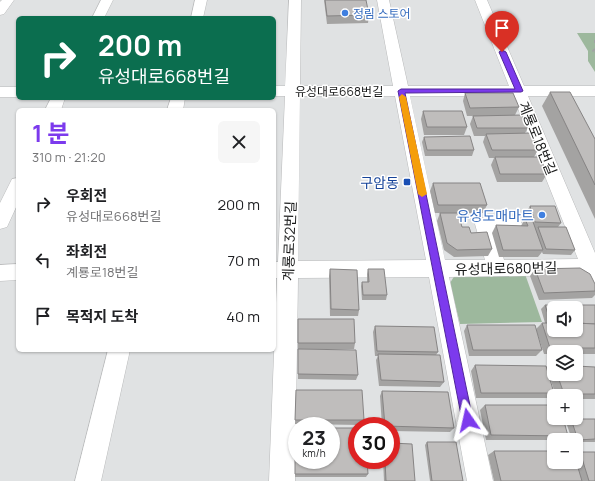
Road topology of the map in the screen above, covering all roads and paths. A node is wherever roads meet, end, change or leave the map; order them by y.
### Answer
1 (8, 0) edge
2 (106, 0) edge
3 (201, 0) edge
4 (296, 0) edge
5 (383, 0) edge
6 (481, 0) edge
7 (0, 11) edge
8 (99, 16) edge
9 (197, 16) edge
10 (595, 49) edge
11 (595, 52) edge
12 (276, 91) edge
13 (293, 91) junction
14 (401, 91) junction
15 (519, 91) junction
16 (566, 91) junction
17 (595, 91) edge
18 (0, 92) edge
19 (16, 92) edge
20 (573, 105) edge
21 (16, 188) edge
22 (0, 222) edge
23 (513, 224) edge
24 (466, 232) edge
25 (486, 232) junction
26 (438, 268) junction
27 (497, 268) junction
28 (281, 270) edge
29 (594, 270) edge
30 (16, 272) edge
31 (0, 273) edge
32 (119, 352) edge
33 (88, 481) edge
34 (282, 481) edge
35 (480, 481) edge

1 - 7 street
2 - 8 street
3 - 9 street
4 - 13 street, 계룡로32번길
5 - 14 street
6 - 15 street, 계룡로18번길
10 - 11 path
12 - 13 street, 유성대로668번길
13 - 14 street, 유성대로668번길
13 - 28 street, 계룡로32번길
14 - 15 street, 유성대로668번길
14 - 26 street
15 - 16 street, 유성대로668번길
15 - 29 street, 계룡로18번길
16 - 17 street, 유성대로668번길
16 - 20 street
18 - 19 street
21 - 22 street
23 - 25 street
24 - 25 street
25 - 27 street
26 - 27 street, 유성대로680번길
26 - 28 street, 유성대로680번길
26 - 35 street
27 - 29 street, 유성대로680번길
28 - 34 street, 계룡로32번길
30 - 31 street
32 - 33 street

